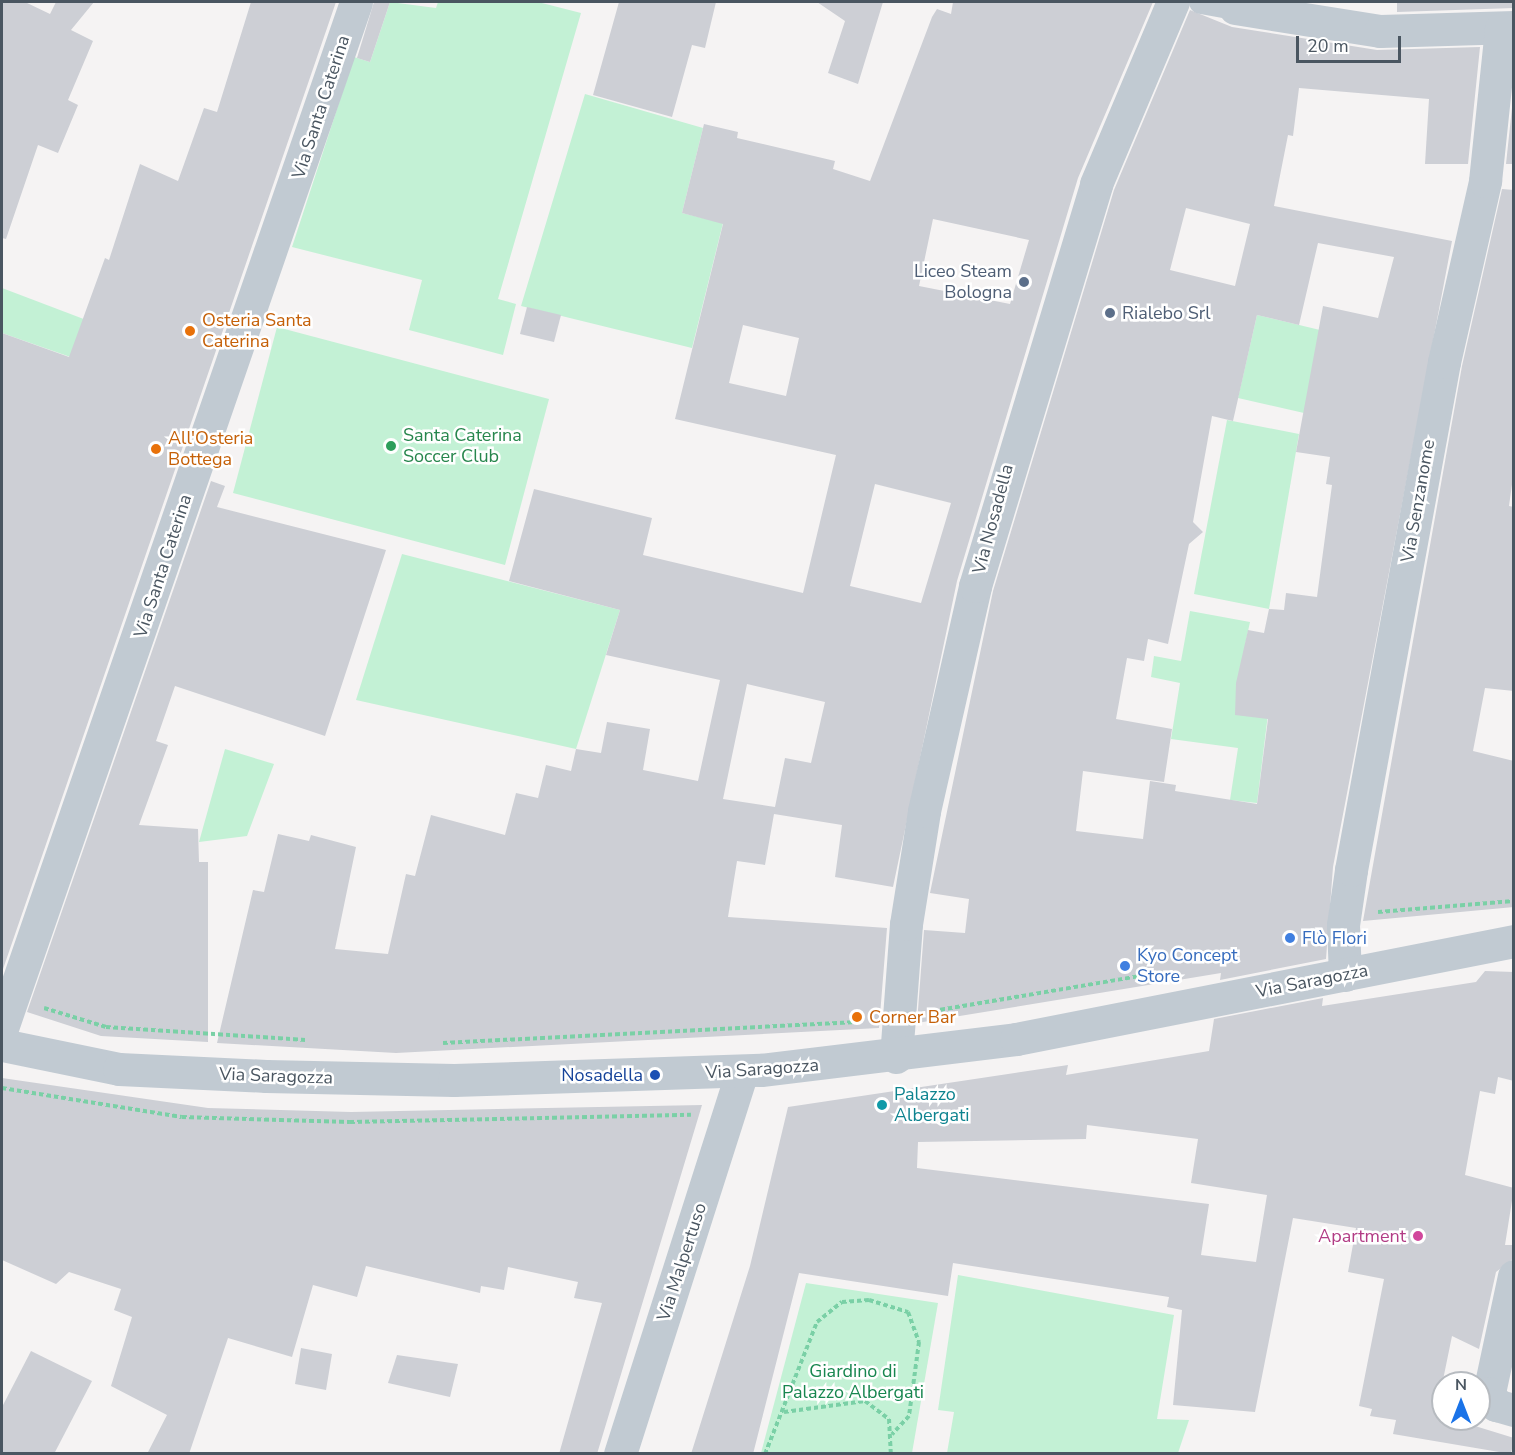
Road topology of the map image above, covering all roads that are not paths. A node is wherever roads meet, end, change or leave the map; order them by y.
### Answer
1 (356, 2) edge
2 (1173, 2) edge
3 (1201, 2) edge
4 (1235, 8) joint
5 (1507, 28) edge
6 (1514, 941) edge
7 (1346, 975) junction
8 (2, 1028) edge
9 (2, 1045) edge
10 (896, 1057) junction
11 (742, 1071) junction
12 (1514, 1276) edge
13 (1514, 1410) edge
14 (620, 1454) edge

1 - 8 street, Via Santa Caterina
2 - 10 street, Via Nosadella
3 - 4 street
4 - 5 street
5 - 7 street, Via Senzanome
6 - 7 street, Via Saragozza
7 - 10 street, Via Saragozza
9 - 11 street, Via Saragozza
10 - 11 street, Via Saragozza
11 - 14 street, Via Malpertuso
12 - 13 street

